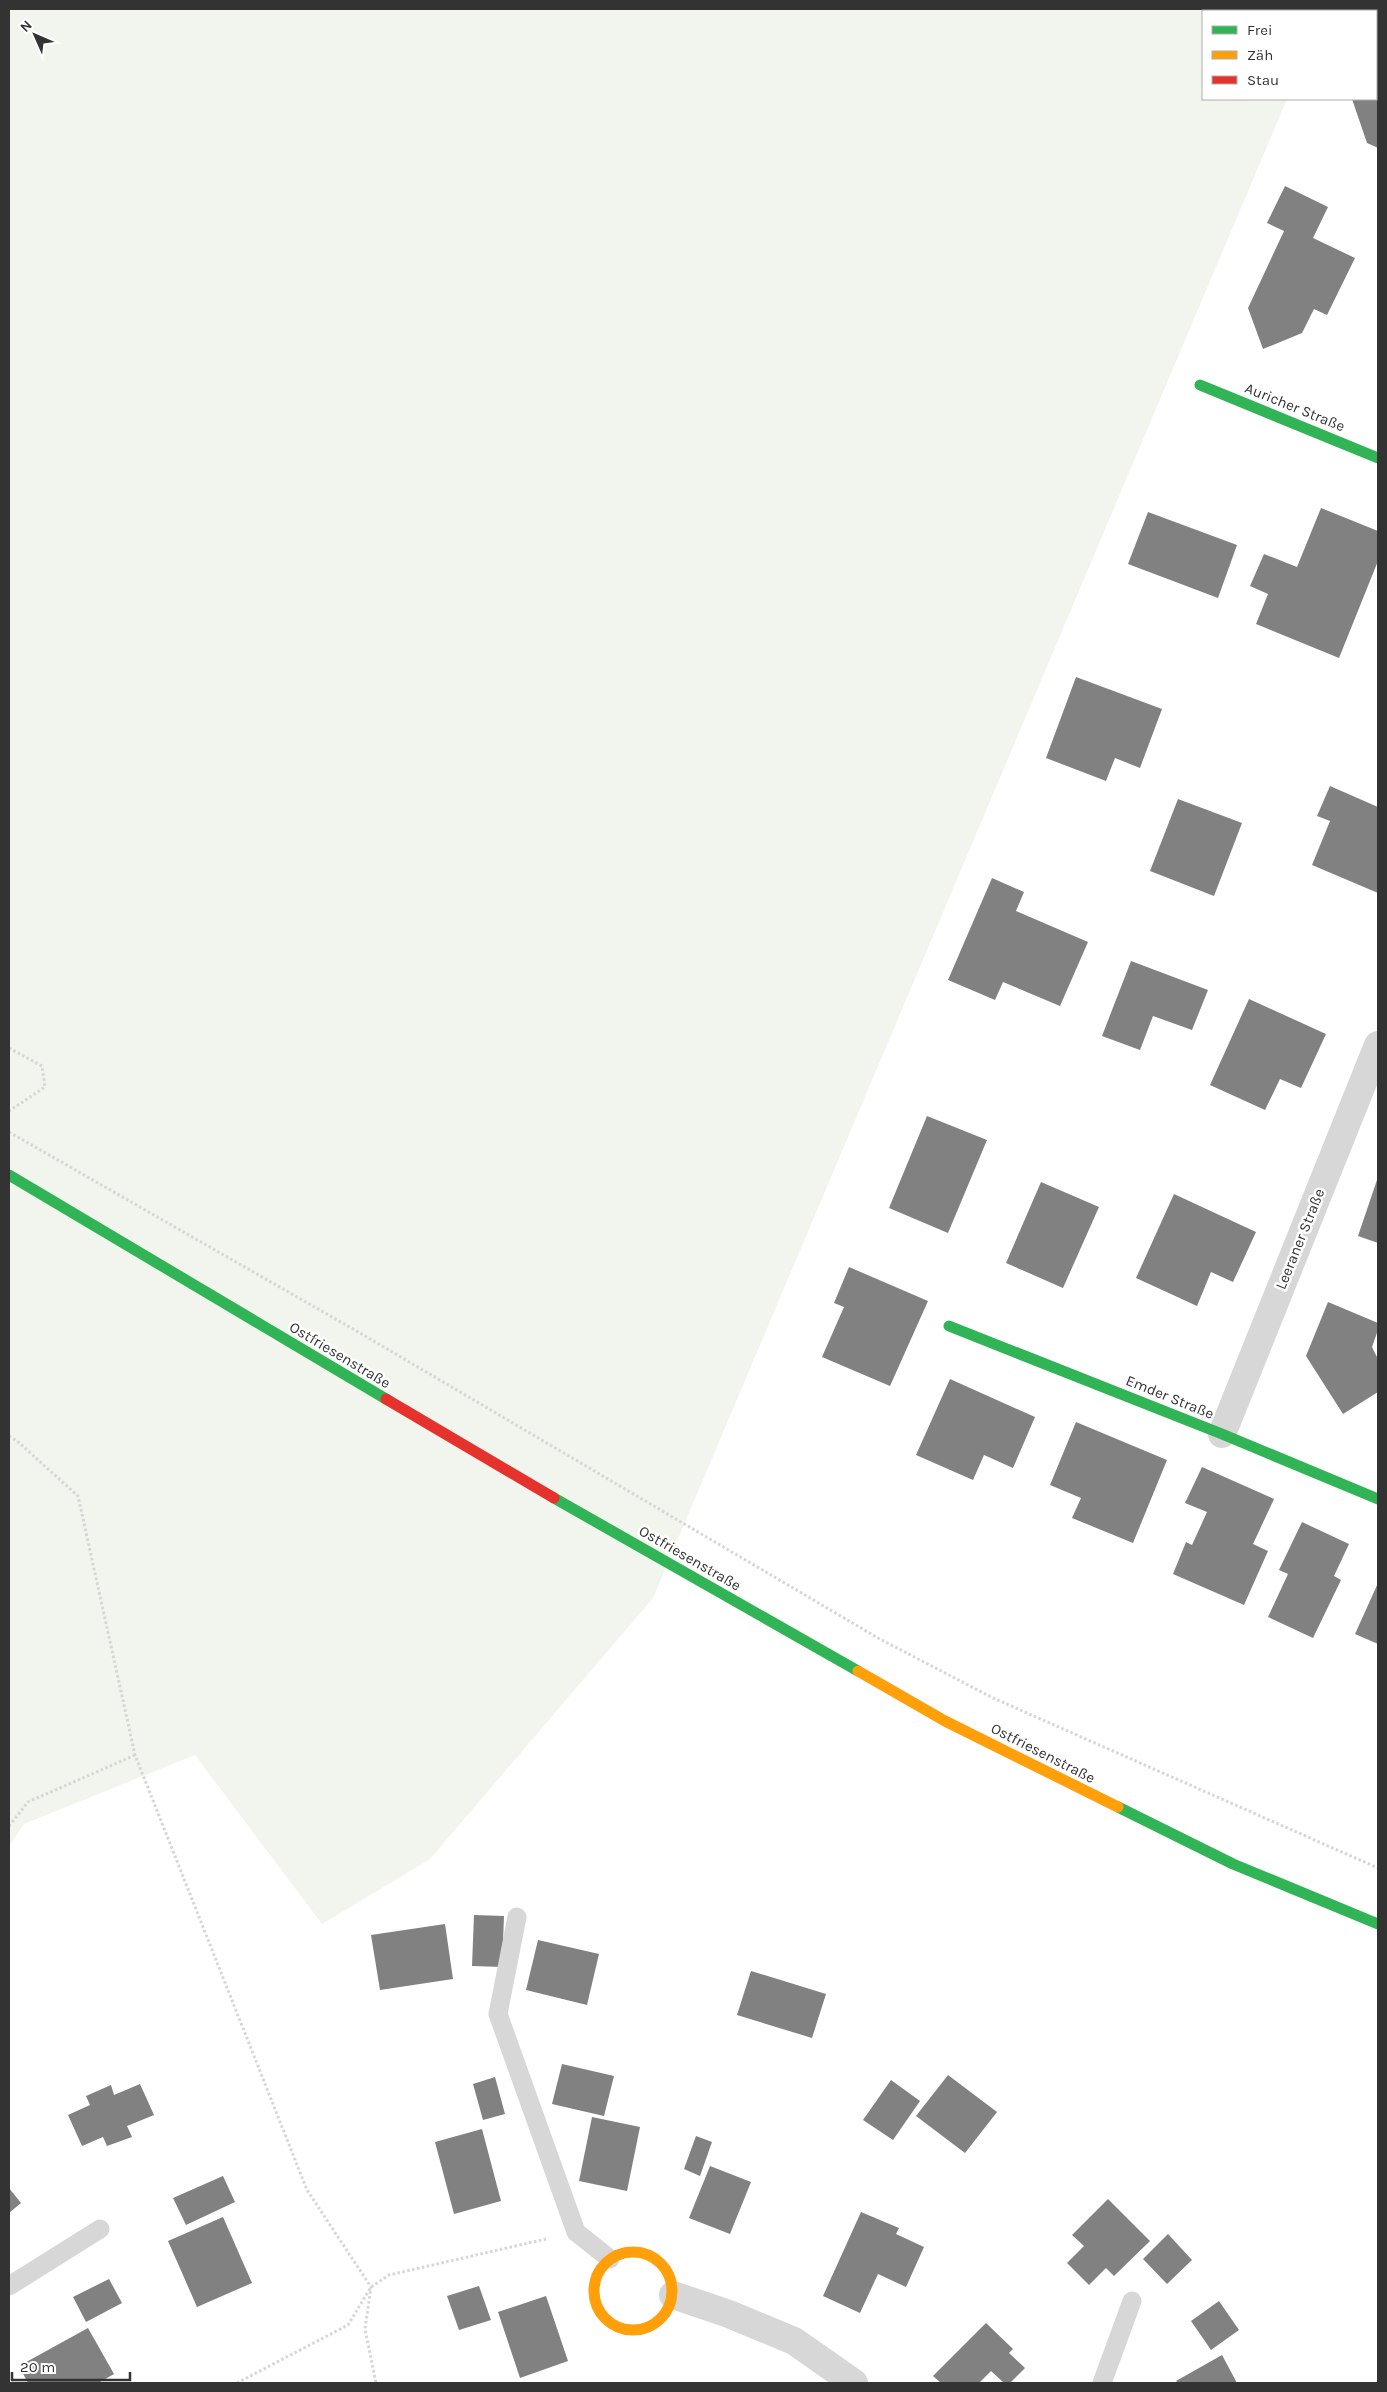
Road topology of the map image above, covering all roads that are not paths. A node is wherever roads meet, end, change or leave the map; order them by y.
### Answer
1 (1200, 385) dead end
2 (1378, 458) edge
3 (1378, 1044) edge
4 (9, 1175) edge
5 (949, 1326) dead end
6 (1222, 1434) junction
7 (1378, 1498) edge
8 (516, 1917) dead end
9 (1378, 1924) edge
10 (100, 2229) dead end
11 (610, 2258) junction
12 (9, 2286) edge
13 (673, 2295) junction
14 (1132, 2301) dead end
15 (854, 2383) edge
16 (1102, 2383) edge

1 - 2 main road, Auricher Straße
3 - 6 street, Leeraner Straße
4 - 9 main road, Ostfriesenstraße
5 - 6 main road, Emder Straße
6 - 7 main road, Emder Straße
8 - 11 lane
10 - 12 lane
11 - 13 main road
11 - 13 main road
13 - 15 street
14 - 16 lane

